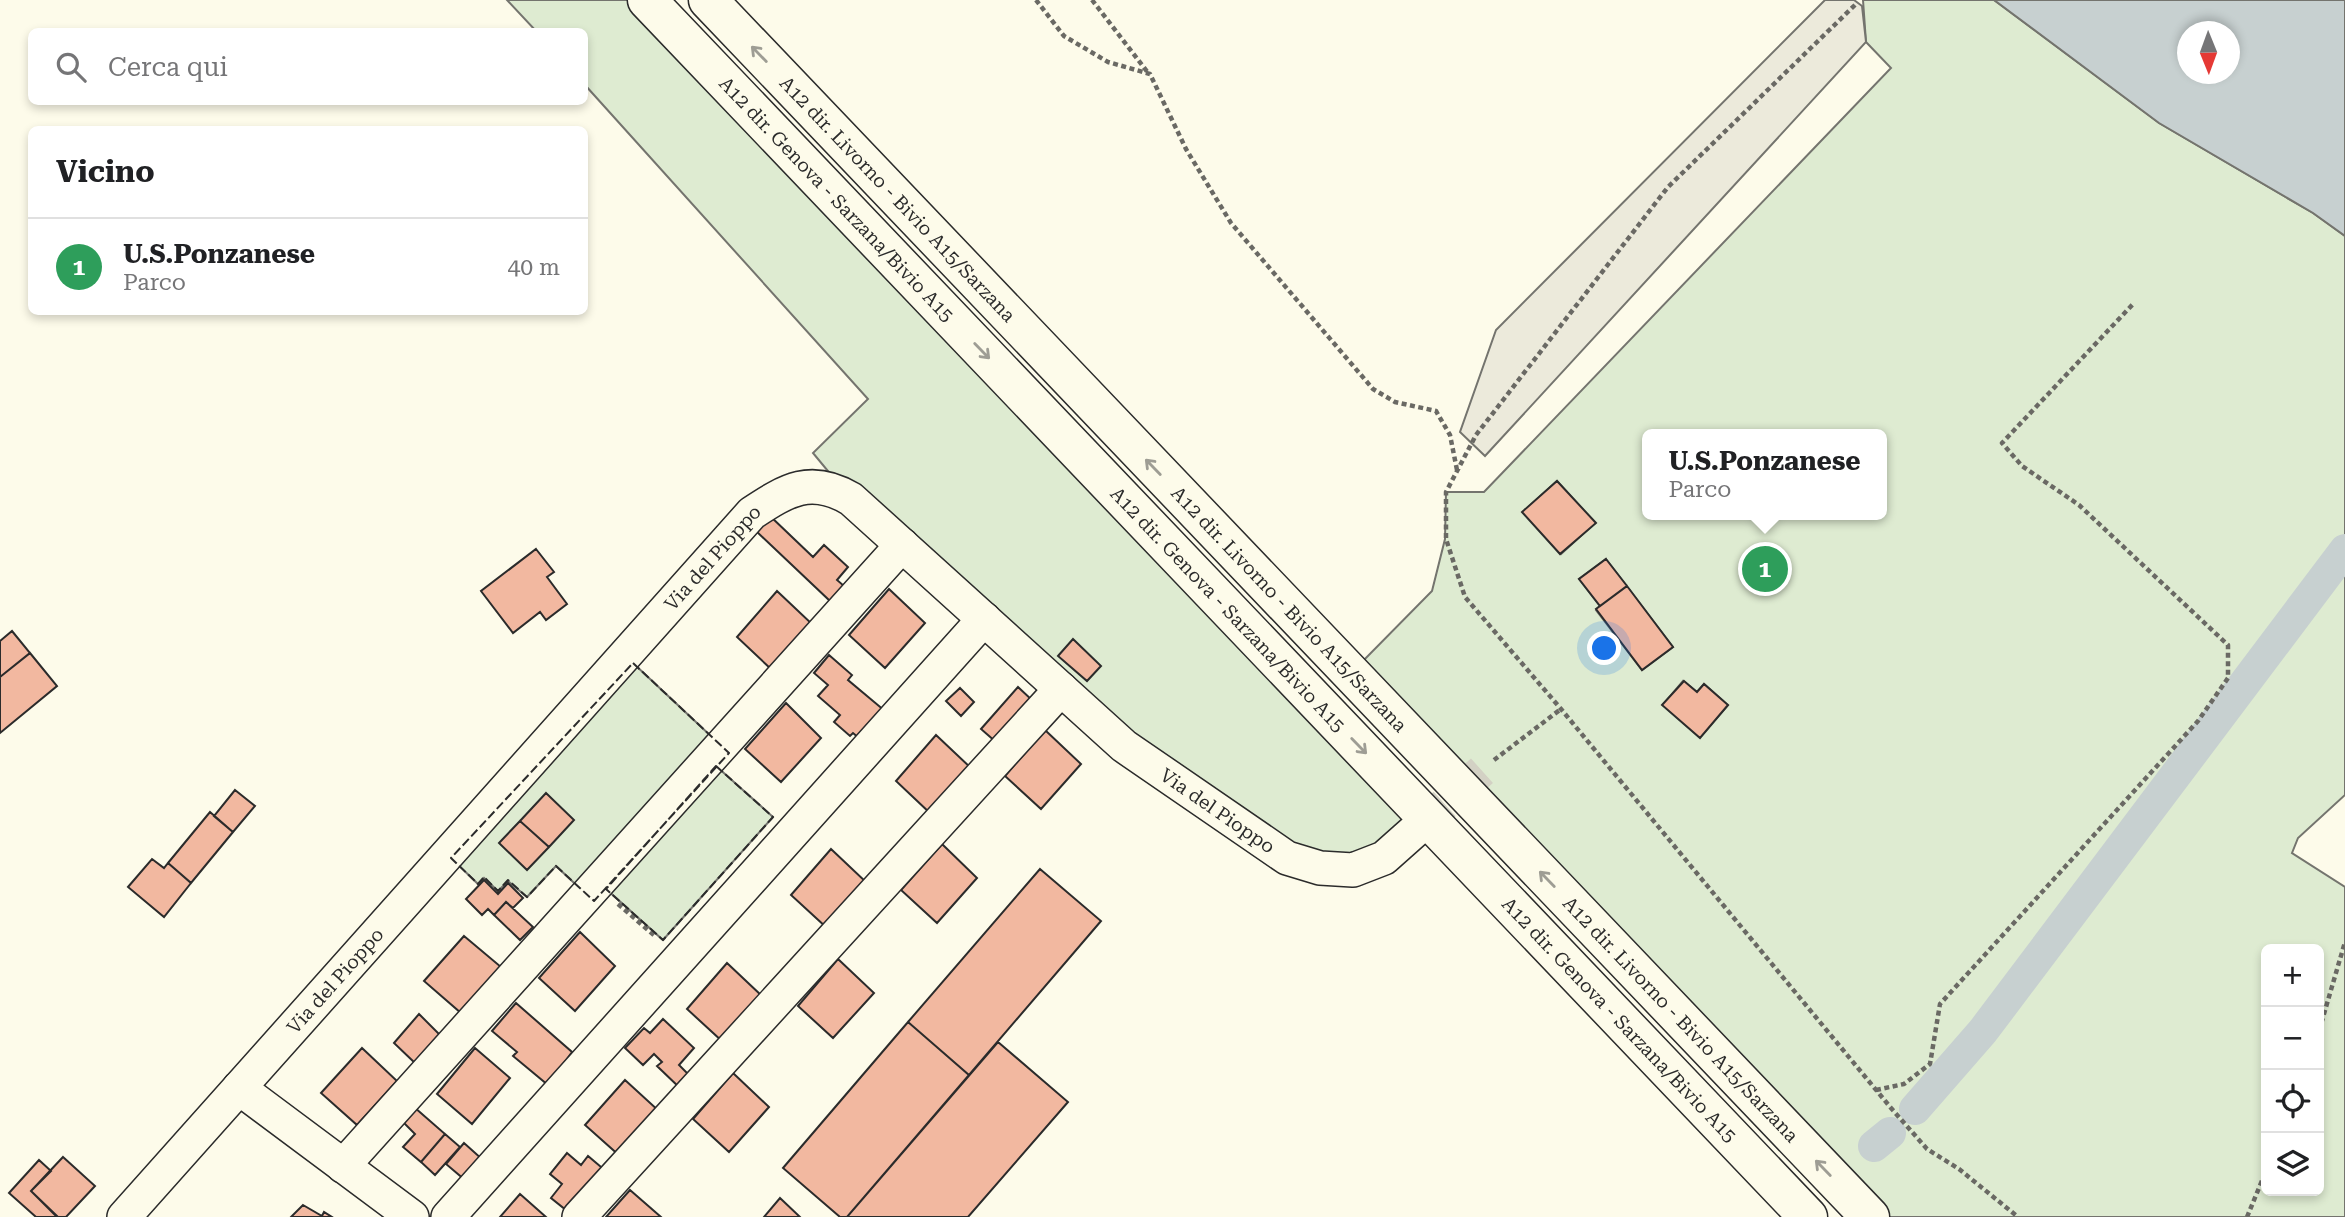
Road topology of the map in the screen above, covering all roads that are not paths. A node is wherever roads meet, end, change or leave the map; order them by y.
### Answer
1 (647, 0) edge
2 (708, 0) edge
3 (902, 545) junction
4 (984, 619) junction
5 (1061, 689) junction
6 (1420, 826) tunnel mouth
7 (239, 1088) junction
8 (343, 1166) junction
9 (124, 1217) edge
10 (412, 1217) edge
11 (448, 1217) edge
12 (579, 1217) edge
13 (1808, 1217) edge
14 (1870, 1217) edge

1 -> 13 highway, A12 dir. Genova - Sarzana/Bivio A15
14 -> 2 highway, A12 dir. Livorno - Bivio A15/Sarzana
3 - 4 street, Via del Pioppo
3 - 7 street, Via del Pioppo
3 - 8 street
4 - 5 street, Via del Pioppo
4 - 11 street
5 - 6 street, Via del Pioppo
5 - 12 street
7 - 8 street
7 - 9 street, Via del Pioppo
8 - 10 street

